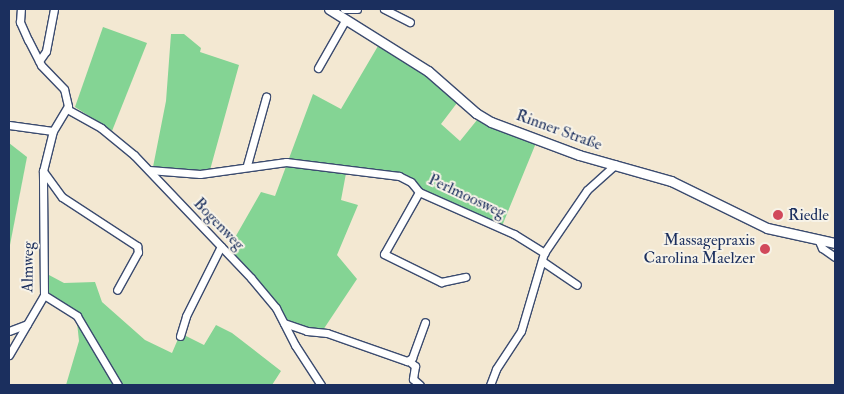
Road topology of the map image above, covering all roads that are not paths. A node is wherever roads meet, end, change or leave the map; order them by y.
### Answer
1 (21, 9) edge
2 (54, 9) edge
3 (329, 9) edge
4 (344, 9) edge
5 (357, 9) edge
6 (384, 9) edge
7 (346, 19) junction
8 (410, 22) dead end
9 (39, 60) junction
10 (318, 68) dead end
11 (266, 97) dead end
12 (68, 109) junction
13 (9, 125) edge
14 (53, 131) junction
15 (247, 165) junction
16 (615, 165) junction
17 (149, 170) junction
18 (43, 171) junction
19 (419, 192) junction
20 (818, 240) junction
21 (835, 243) edge
22 (221, 246) junction
23 (543, 257) junction
24 (835, 257) edge
25 (465, 278) dead end
26 (577, 285) dead end
27 (117, 290) dead end
28 (44, 294) junction
29 (425, 322) dead end
30 (284, 323) junction
31 (27, 324) junction
32 (9, 331) edge
33 (180, 336) dead end
34 (9, 355) edge
35 (409, 361) junction
36 (118, 385) edge
37 (321, 385) edge
38 (420, 385) edge
39 (490, 385) edge

1 - 9 street
2 - 9 street
3 - 7 main road, Rinner Straße
4 - 5 street
6 - 8 street
7 - 10 street
7 - 16 main road, Rinner Straße
9 - 12 street
11 - 15 street
12 - 14 street
12 - 17 street, Bogenweg
13 - 14 street
14 - 18 street, Almweg
15 - 17 street, Perlmoosweg
15 - 19 street, Perlmoosweg
16 - 20 main road, Rinner Straße
16 - 23 street
17 - 22 street, Bogenweg
18 - 27 street
18 - 28 street, Almweg
19 - 23 street, Perlmoosweg
19 - 25 street
20 - 21 main road, Rinner Straße
20 - 24 street
22 - 30 street, Bogenweg
22 - 33 street
23 - 26 street, Perlmoosweg
23 - 39 street
28 - 31 street, Almweg
28 - 36 street
29 - 35 street
30 - 35 street
30 - 37 street, Bogenweg
31 - 32 street
31 - 34 street, Almweg
35 - 38 street

